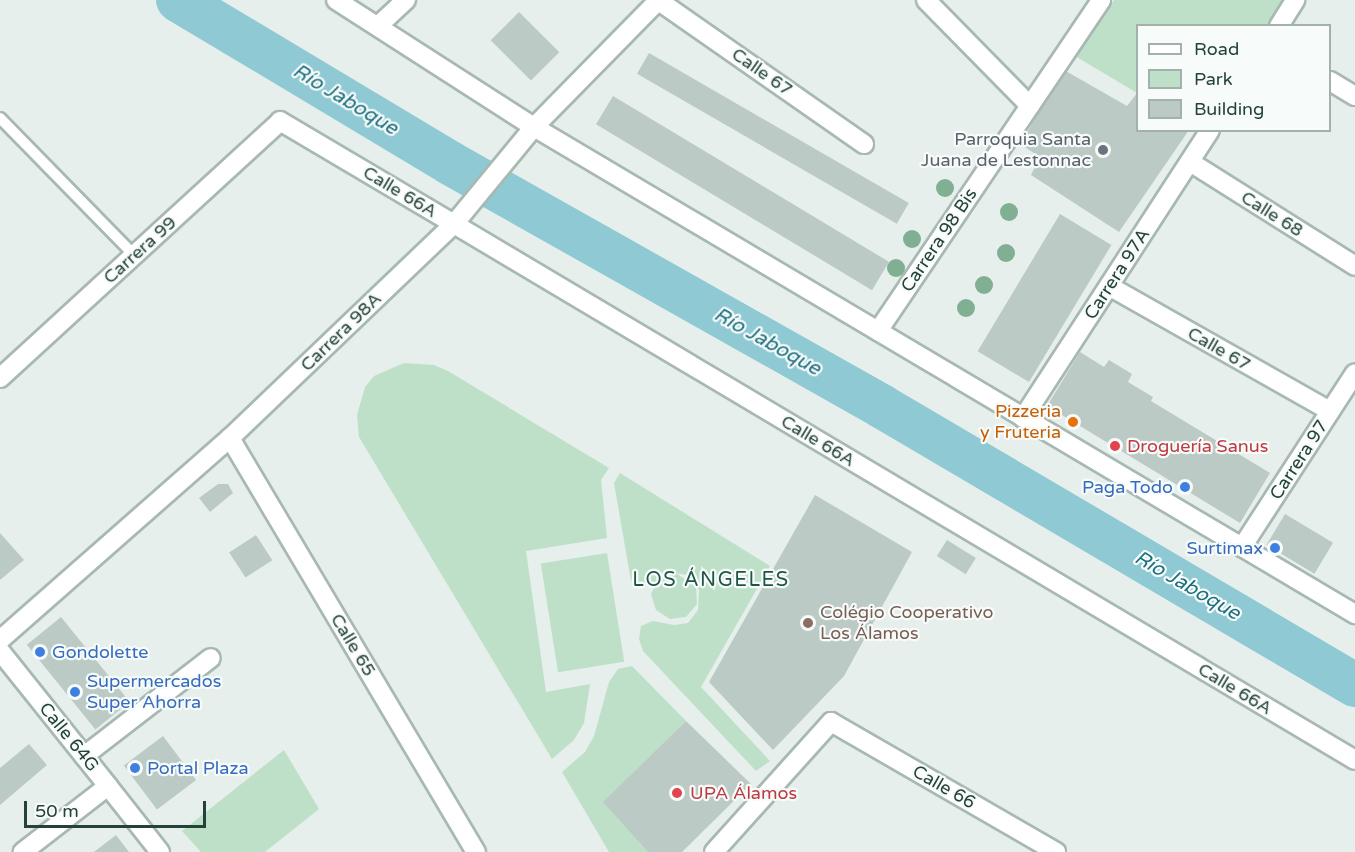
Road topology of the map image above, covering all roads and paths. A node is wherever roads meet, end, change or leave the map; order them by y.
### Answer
1 (336, 0) edge
2 (406, 0) edge
3 (659, 0) edge
4 (927, 0) edge
5 (1101, 0) edge
6 (1295, 0) edge
7 (1280, 24) edge
8 (379, 25) junction
9 (1331, 82) edge
10 (1355, 96) edge
11 (1030, 106) junction
12 (0, 118) edge
13 (280, 121) joint
14 (1209, 132) edge
15 (529, 133) junction
16 (864, 144) dead end
17 (1190, 162) junction
18 (454, 224) junction
19 (134, 255) junction
20 (1355, 266) edge
21 (1109, 286) junction
22 (878, 331) junction
23 (1355, 373) edge
24 (0, 378) edge
25 (1330, 411) junction
26 (1023, 417) junction
27 (230, 438) junction
28 (1242, 547) junction
29 (1355, 614) edge
30 (0, 640) edge
31 (0, 651) edge
32 (211, 658) dead end
33 (84, 756) junction
34 (1355, 760) edge
35 (108, 786) junction
36 (1029, 846) edge
37 (23, 852) edge
38 (159, 852) edge
39 (477, 852) edge
40 (714, 852) edge
41 (1056, 852) edge

1 - 8 street
2 - 8 street
3 - 15 street, Carrera 98A
3 - 16 street, Calle 67
4 - 11 street
5 - 11 street, Carrera 98 Bis
6 - 7 street
8 - 15 street
9 - 10 street
11 - 22 street, Carrera 98 Bis
12 - 19 lane
13 - 18 street, Calle 66A
13 - 19 street, Carrera 99
14 - 17 street, Carrera 97A
15 - 18 street, Carrera 98A
15 - 22 street
17 - 20 street, Calle 68
17 - 21 street, Carrera 97A
18 - 27 street, Carrera 98A
18 - 34 street, Calle 66A
19 - 24 street, Carrera 99
21 - 25 street, Calle 67
21 - 26 street, Carrera 97A
22 - 26 street
23 - 25 street, Carrera 97
25 - 28 street, Carrera 97
26 - 28 street
27 - 30 street, Carrera 98A
27 - 39 street, Calle 65
28 - 29 street
31 - 33 street, Calle 64G
32 - 33 street
33 - 35 street, Calle 64G
35 - 37 street
35 - 38 street, Calle 64G
36 - 40 street, Calle 66
36 - 41 street, Calle 66

